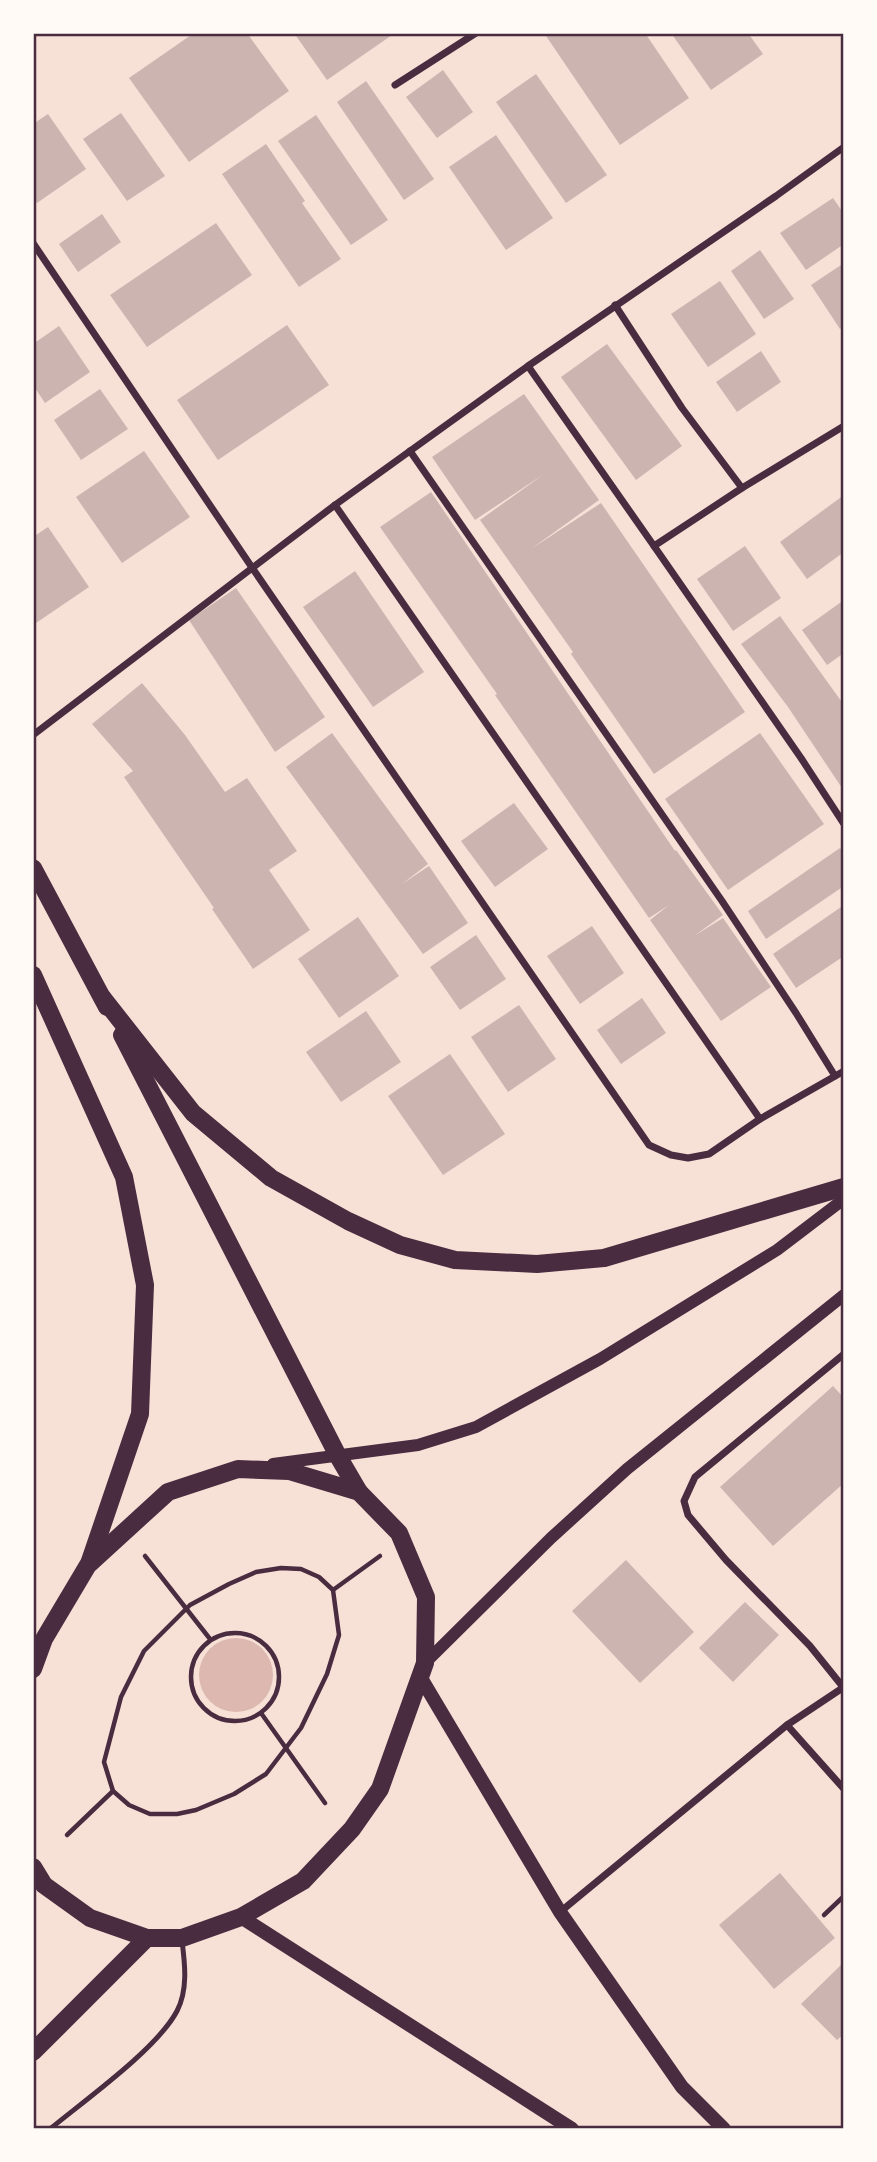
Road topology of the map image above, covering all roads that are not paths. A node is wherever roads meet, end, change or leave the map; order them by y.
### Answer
1 (476, 33) edge
2 (395, 85) dead end
3 (844, 147) edge
4 (33, 243) edge
5 (615, 305) junction
6 (528, 366) junction
7 (844, 426) edge
8 (410, 451) junction
9 (742, 488) junction
10 (335, 505) junction
11 (654, 546) junction
12 (253, 569) junction
13 (33, 735) edge
14 (844, 824) edge
15 (33, 868) edge
16 (33, 975) edge
17 (102, 997) junction
18 (844, 1071) edge
19 (835, 1076) junction
20 (760, 1119) junction
21 (844, 1187) edge
22 (844, 1199) edge
23 (844, 1295) edge
24 (844, 1354) edge
25 (338, 1456) junction
26 (238, 1469) junction
27 (359, 1492) junction
28 (88, 1565) junction
29 (33, 1669) edge
30 (423, 1671) junction
31 (844, 1687) edge
32 (787, 1725) junction
33 (844, 1789) edge
34 (33, 1867) edge
35 (560, 1912) junction
36 (241, 1917) junction
37 (147, 1938) junction
38 (182, 1938) junction
39 (33, 2052) edge
40 (50, 2129) edge
41 (572, 2129) edge
42 (724, 2129) edge

1 - 2 street
3 - 5 street
4 - 12 street
5 - 6 street
5 - 9 street
6 - 8 street
6 - 11 street
7 - 9 street
8 - 10 street
8 - 19 street
9 - 11 street
10 - 12 street
10 - 20 street
11 - 14 street
12 - 13 street
12 - 20 street
15 - 17 main road
16 - 28 main road
17 - 21 main road
17 - 25 main road
18 - 19 street
19 - 20 street
22 - 25 street
23 - 30 street
24 - 31 street
25 - 26 street
25 - 27 main road
26 - 27 main road
26 - 28 main road
27 - 30 main road
28 - 29 main road
30 - 35 main road
30 - 36 main road
31 - 32 street
32 - 33 street
32 - 35 street
34 - 37 main road
35 - 42 main road
36 - 38 main road
36 - 41 main road
37 - 38 main road
37 - 39 main road
38 - 40 lane

